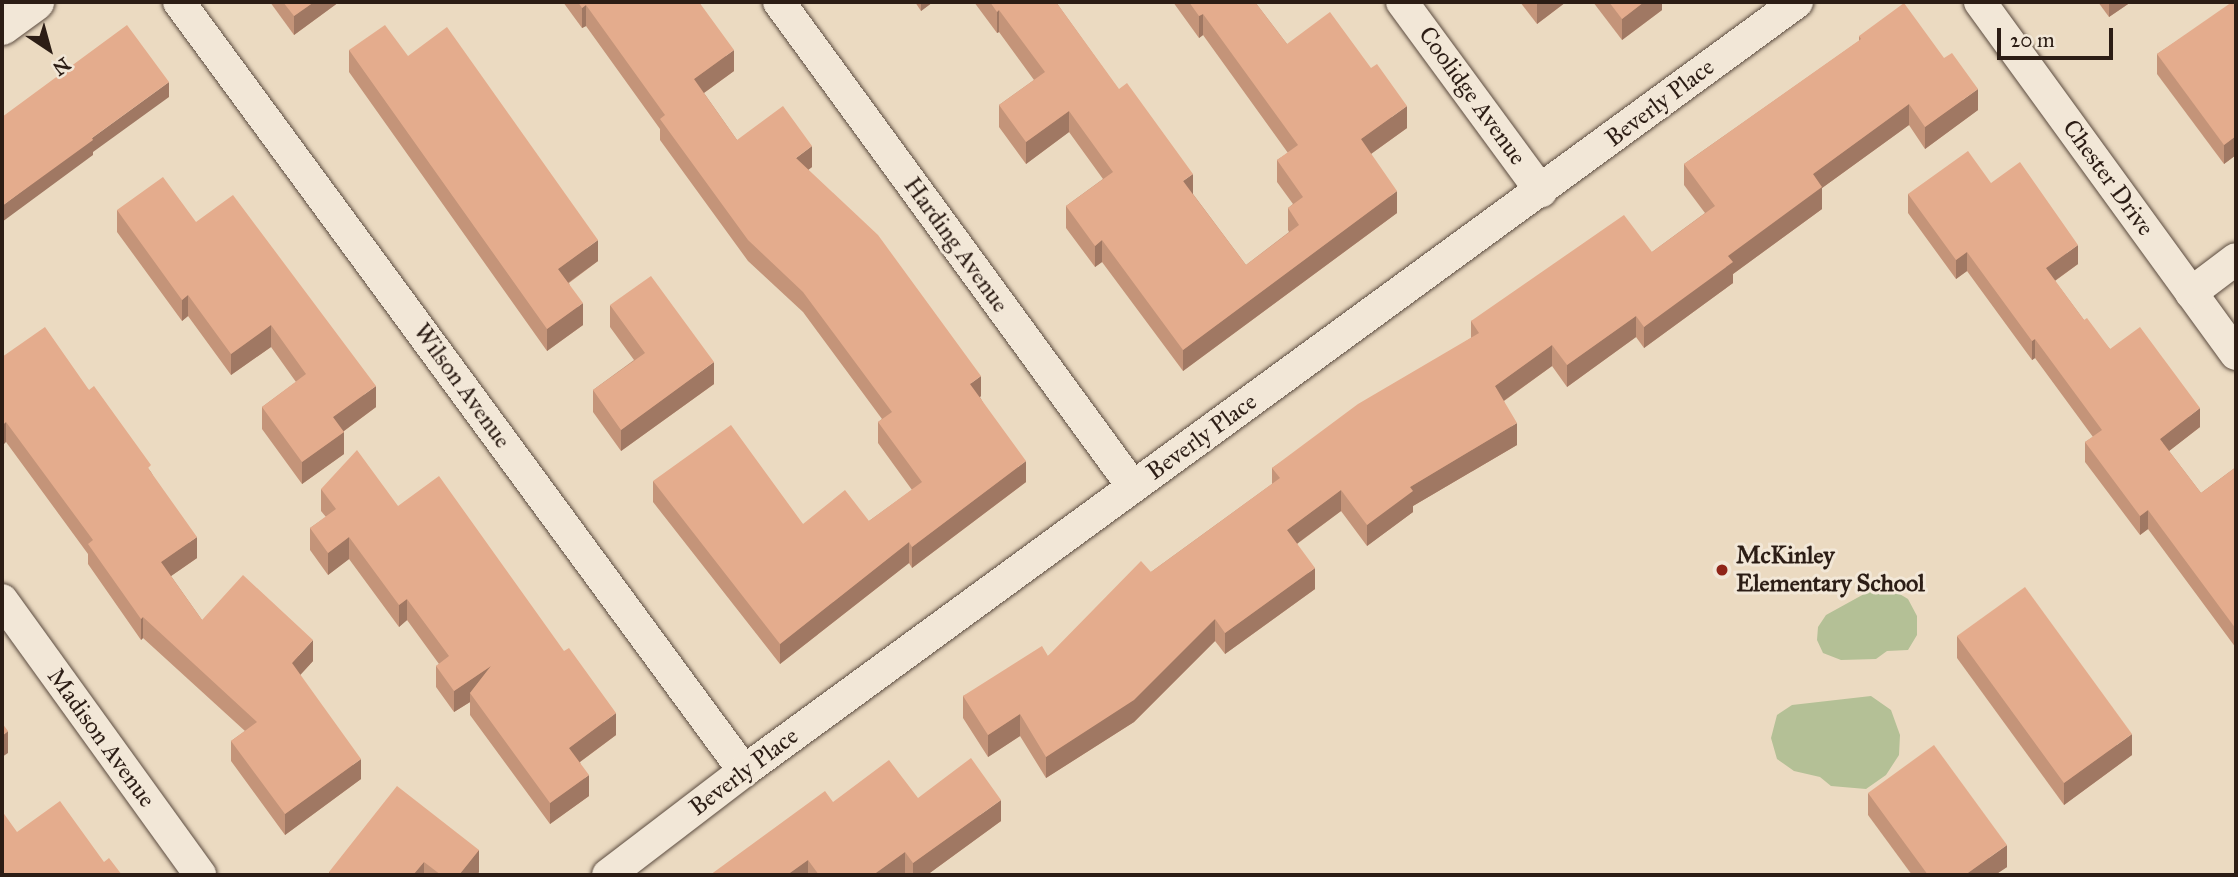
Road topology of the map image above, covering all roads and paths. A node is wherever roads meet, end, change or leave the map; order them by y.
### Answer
1 (35, 2) edge
2 (179, 2) edge
3 (779, 2) edge
4 (1402, 2) edge
5 (1797, 2) edge
6 (1980, 2) edge
7 (2, 26) edge
8 (1541, 191) junction
9 (2236, 260) edge
10 (2192, 293) junction
11 (2236, 354) edge
12 (1133, 487) junction
13 (2, 600) edge
14 (744, 771) junction
15 (200, 875) edge
16 (608, 875) edge

1 - 7 street
2 - 14 street, Wilson Avenue
3 - 12 street, Harding Avenue
4 - 8 street, Coolidge Avenue
5 - 8 street, Beverly Place
6 - 10 street, Chester Drive
8 - 12 street, Beverly Place
9 - 10 street
10 - 11 street, Chester Drive
12 - 14 street, Beverly Place
13 - 15 street, Madison Avenue
14 - 16 street, Beverly Place

